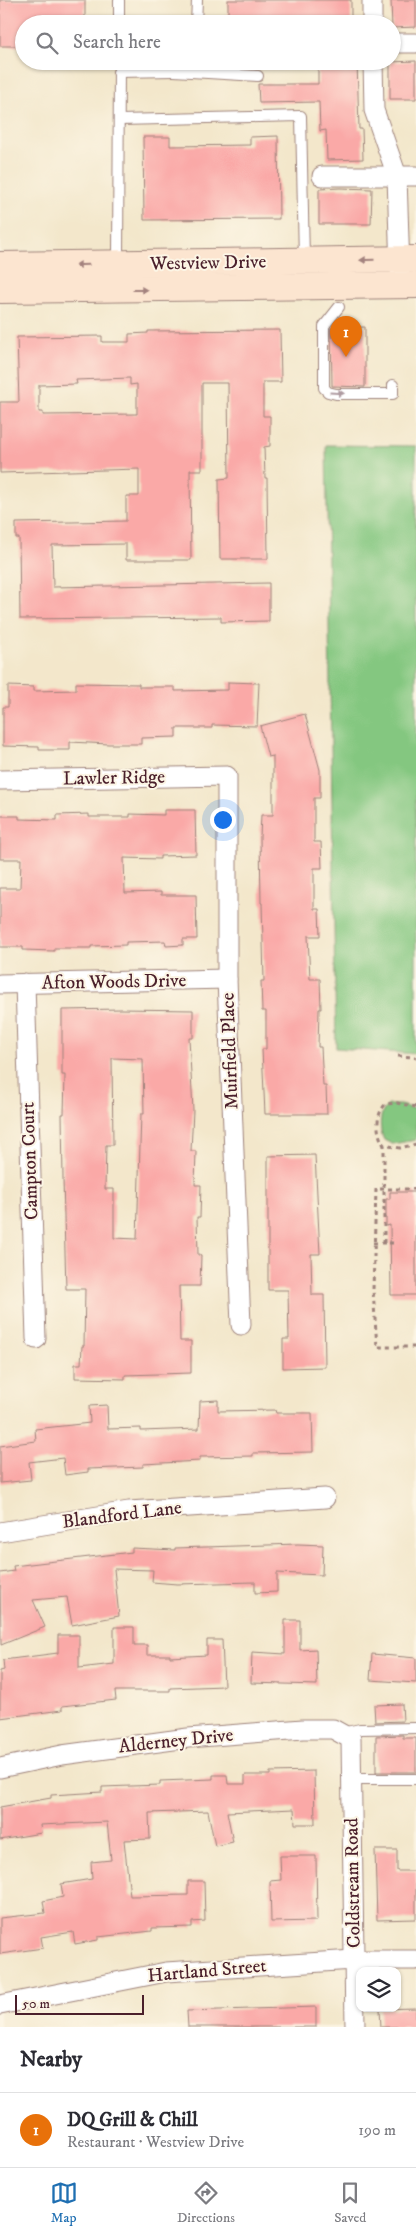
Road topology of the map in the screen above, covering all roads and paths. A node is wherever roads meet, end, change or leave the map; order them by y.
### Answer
1 (119, 0) edge
2 (197, 0) edge
3 (372, 0) edge
4 (119, 15) edge
5 (196, 15) edge
6 (372, 15) edge
7 (401, 43) edge
8 (416, 43) edge
9 (119, 70) edge
10 (163, 70) edge
11 (373, 70) edge
12 (174, 71) joint
13 (258, 76) dead end
14 (119, 120) junction
15 (322, 176) dead end
16 (397, 176) junction
17 (416, 176) edge
18 (408, 259) edge
19 (304, 261) junction
20 (118, 264) junction
21 (1, 278) edge
22 (408, 285) edge
23 (339, 307) dead end
24 (394, 385) dead end
25 (227, 776) joint
26 (0, 780) edge
27 (227, 980) junction
28 (0, 984) edge
29 (25, 984) junction
30 (398, 1056) dead end
31 (416, 1057) edge
32 (416, 1107) edge
33 (416, 1144) edge
34 (384, 1145) junction
35 (416, 1188) edge
36 (383, 1189) junction
37 (373, 1243) junction
38 (384, 1243) junction
39 (394, 1243) dead end
40 (241, 1325) dead end
41 (36, 1339) dead end
42 (416, 1347) edge
43 (325, 1498) dead end
44 (0, 1532) edge
45 (416, 1728) edge
46 (346, 1736) junction
47 (0, 1768) edge
48 (352, 1779) junction
49 (416, 1779) edge
50 (354, 1960) junction
51 (416, 1960) edge
52 (0, 2005) edge
53 (355, 2027) edge

1 - 4 lane
2 - 5 lane
3 - 6 street
7 - 8 street
9 - 14 lane
10 - 12 lane
11 - 16 street
12 - 13 lane
14 - 19 lane
14 - 20 lane
15 - 16 street
16 - 17 street
16 - 18 street
18 -> 19 main road, Westview Drive
18 - 22 street
19 - 20 main road, Westview Drive
20 -> 21 main road, Westview Drive
21 -> 22 main road, Westview Drive
23 -> 24 lane
25 - 26 street, Lawler Ridge
25 - 27 street, Muirfield Place
27 - 29 street, Afton Woods Drive
27 - 40 street, Muirfield Place
28 - 29 street, Afton Woods Drive
29 - 41 street, Campton Court
30 - 31 path
32 - 34 path
33 - 34 path
34 - 36 path
35 - 36 path
36 - 37 path
36 - 38 path
37 - 38 path
37 - 42 path
38 - 39 path
43 - 44 street, Blandford Lane
45 - 46 lane
46 - 47 street, Alderney Drive
46 - 48 street, Coldstream Road
48 - 49 lane
48 - 50 street, Coldstream Road
50 - 51 street, Hartland Street
50 - 52 street, Hartland Street
50 - 53 street, Coldstream Road

